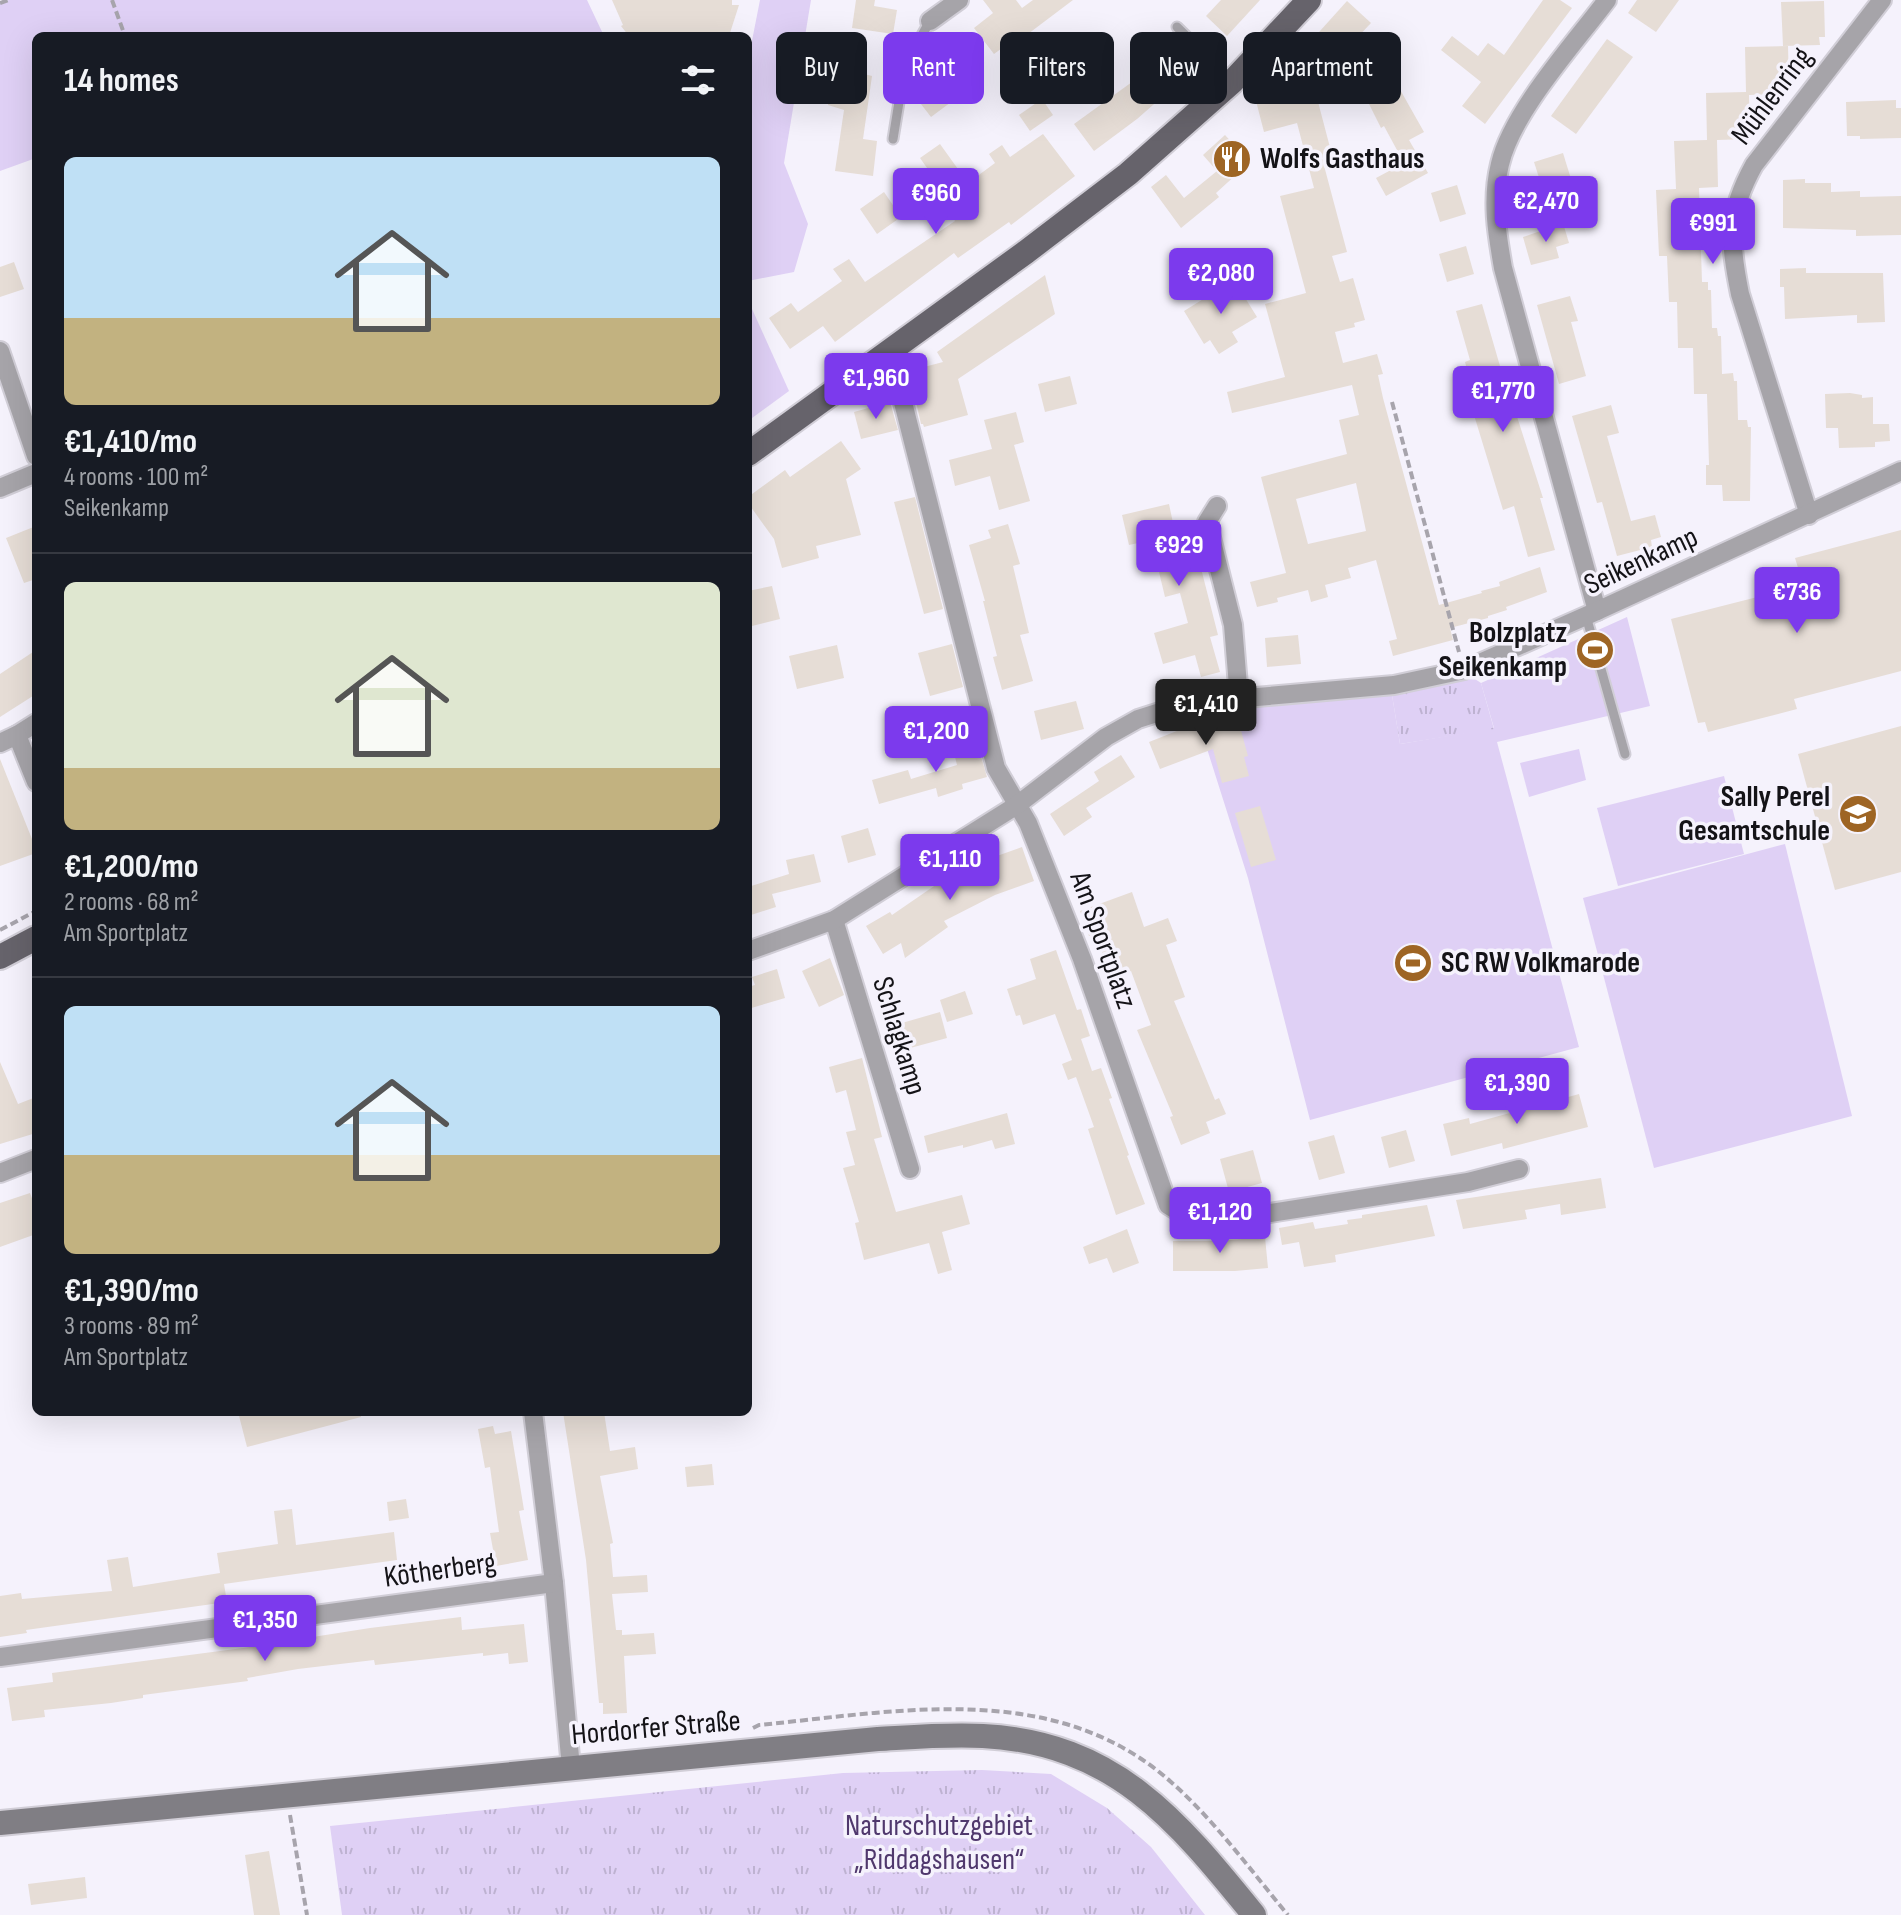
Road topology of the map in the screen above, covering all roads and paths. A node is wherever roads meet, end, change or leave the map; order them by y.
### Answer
1 (9, 0) edge
2 (112, 0) edge
3 (959, 0) edge
4 (1309, 0) edge
5 (1607, 0) edge
6 (1882, 0) edge
7 (0, 3) edge
8 (930, 21) joint
9 (1177, 27) dead end
10 (124, 32) edge
11 (1232, 82) junction
12 (893, 139) dead end
13 (0, 351) edge
14 (885, 355) junction
15 (1392, 402) dead end
16 (32, 444) edge
17 (752, 451) edge
18 (1901, 471) edge
19 (32, 475) edge
20 (0, 488) edge
21 (1217, 506) dead end
22 (1809, 515) junction
23 (1592, 614) junction
24 (1464, 670) junction
25 (1239, 698) junction
26 (32, 725) edge
27 (9, 739) edge
28 (1625, 754) dead end
29 (32, 776) edge
30 (1017, 805) junction
31 (32, 913) edge
32 (834, 920) junction
33 (0, 930) edge
34 (32, 940) edge
35 (752, 950) edge
36 (0, 957) edge
37 (32, 1161) edge
38 (910, 1169) dead end
39 (1519, 1169) dead end
40 (0, 1173) edge
41 (533, 1416) edge
42 (554, 1583) junction
43 (0, 1657) edge
44 (571, 1768) junction
45 (287, 1794) junction
46 (0, 1823) edge
47 (307, 1915) edge
48 (1254, 1915) edge

1 - 7 path
2 - 10 path
3 - 8 street
4 - 11 main road
5 - 23 street
6 - 22 street, Mühlenring
8 - 12 lane
9 - 11 lane
11 - 14 main road
13 - 16 street
14 - 17 main road
14 - 30 street, Am Sportplatz
15 - 24 path
18 - 22 street, Seikenkamp
19 - 20 street
21 - 25 street
22 - 23 street, Seikenkamp
23 - 24 street, Seikenkamp
23 - 28 lane
24 - 25 street, Seikenkamp
25 - 30 street, Seikenkamp
26 - 27 street
27 - 29 street
30 - 32 street, Seikenkamp
30 - 39 street, Am Sportplatz
31 - 33 path
32 - 35 street, Seikenkamp
32 - 38 street, Schlagkamp
34 - 36 main road
37 - 40 street
41 - 42 street
42 - 43 street, Kötherberg
42 - 44 street
44 - 45 main road, Hordorfer Straße
44 - 48 main road, Hordorfer Straße
45 - 46 main road, Hordorfer Straße
45 - 47 path

